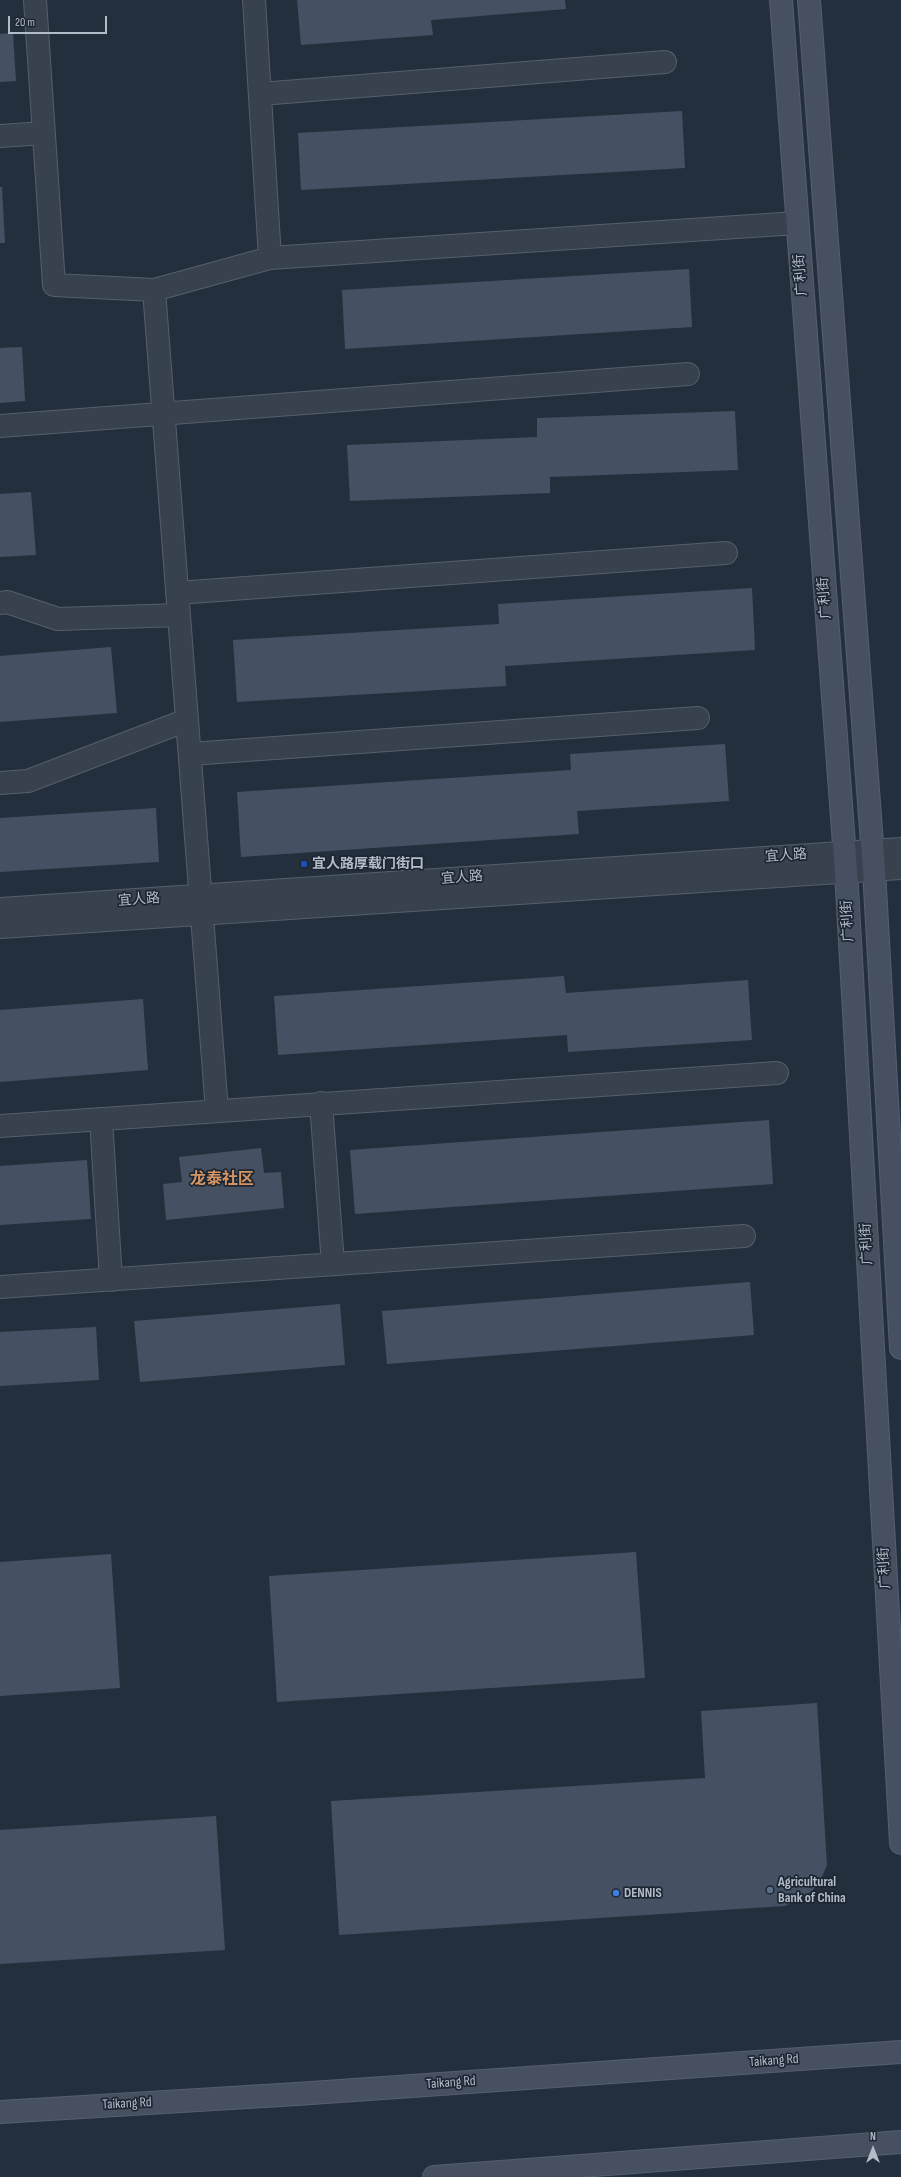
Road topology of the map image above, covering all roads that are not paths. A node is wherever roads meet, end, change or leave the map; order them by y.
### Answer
1 (35, 0) edge
2 (254, 0) edge
3 (781, 0) edge
4 (809, 0) edge
5 (664, 62) dead end
6 (260, 94) junction
7 (44, 133) junction
8 (0, 136) edge
9 (797, 223) junction
10 (270, 258) junction
11 (154, 290) junction
12 (688, 374) dead end
13 (164, 414) junction
14 (0, 426) edge
15 (726, 553) dead end
16 (177, 593) junction
17 (0, 603) edge
18 (179, 615) junction
19 (698, 718) dead end
20 (187, 720) junction
21 (190, 754) junction
22 (0, 783) edge
23 (901, 849) edge
24 (873, 860) junction
25 (845, 862) junction
26 (901, 868) edge
27 (201, 905) junction
28 (0, 910) edge
29 (0, 927) edge
30 (777, 1073) dead end
31 (321, 1104) junction
32 (217, 1111) junction
33 (101, 1119) junction
34 (0, 1126) edge
35 (744, 1236) dead end
36 (333, 1264) junction
37 (111, 1280) junction
38 (0, 1287) edge
39 (901, 1348) edge
40 (901, 1843) edge
41 (901, 2052) edge
42 (4, 2110) edge
43 (901, 2142) edge
44 (434, 2177) edge

1 - 7 street
2 - 6 street
3 - 9 street, 广利街
4 - 24 street, 广利街
5 - 6 street
6 - 10 street
7 - 8 street
7 - 11 street
9 - 10 street
9 - 25 street, 广利街
10 - 11 street
11 - 13 street
12 - 13 street
13 - 14 street
13 - 16 street
15 - 16 street
16 - 18 street
17 - 18 street
18 - 20 street
19 - 21 street
20 - 21 street
20 - 22 street
21 - 27 street
23 - 24 street, 宜人路
24 - 25 street, 宜人路
24 - 26 street, 宜人路
24 - 39 street, 广利街
25 - 27 street, 宜人路
25 - 40 street, 广利街
27 - 28 street, 宜人路
27 - 29 street, 宜人路
27 - 32 street
30 - 31 street
31 - 32 street
31 - 36 street
32 - 33 street
33 - 34 street
33 - 37 street
35 - 36 street
36 - 37 street
37 - 38 street
41 - 42 street, Taikang Rd
43 - 44 street

